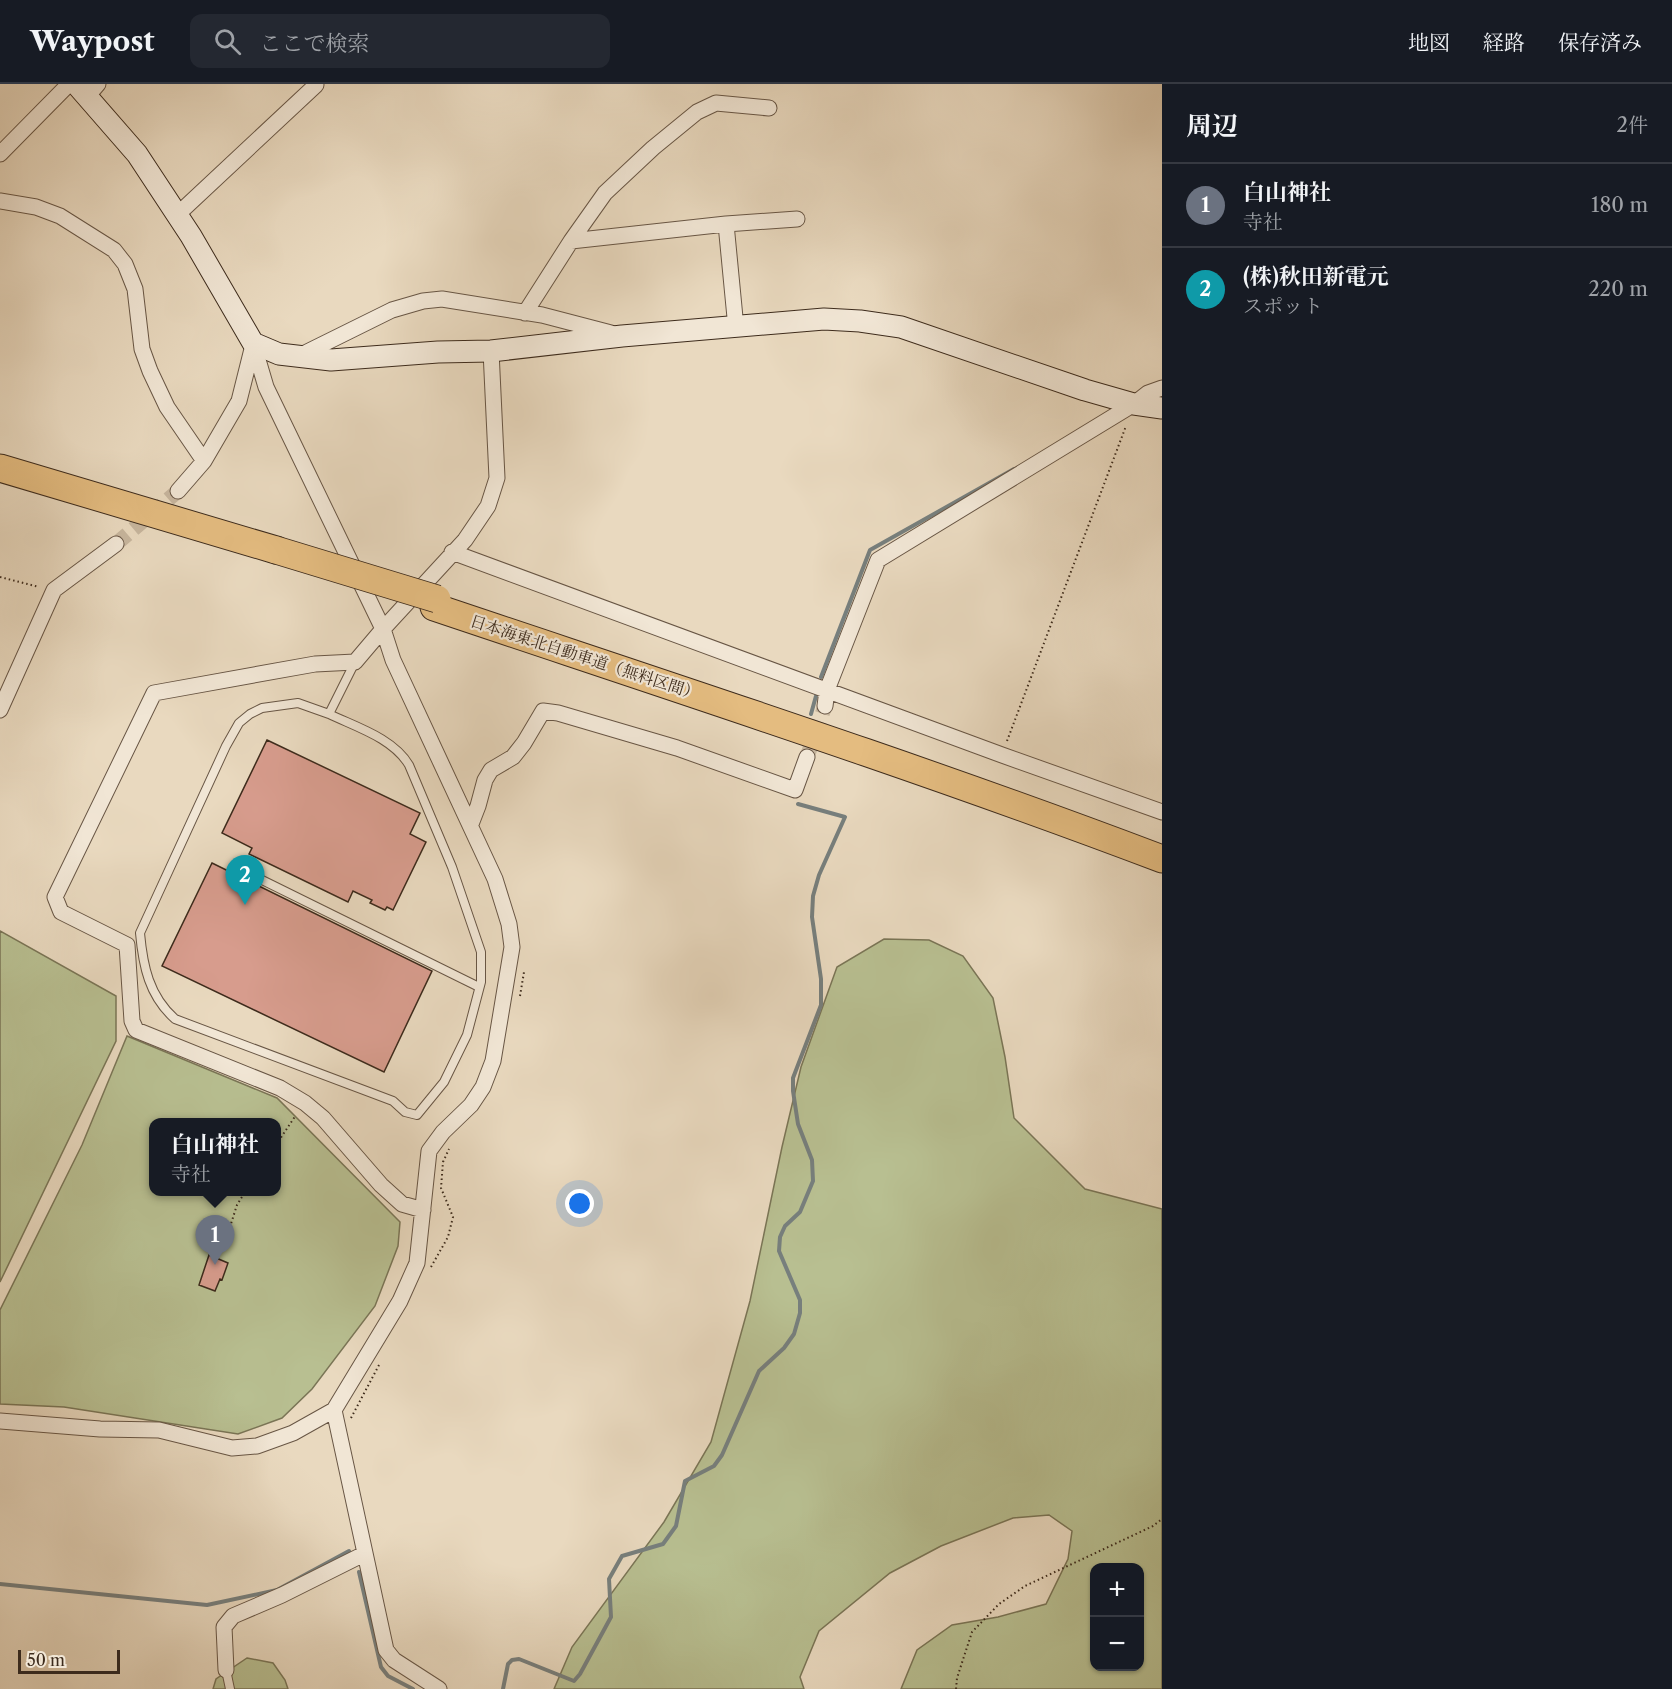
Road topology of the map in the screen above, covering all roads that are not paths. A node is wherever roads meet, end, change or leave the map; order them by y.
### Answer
1 (69, 84) edge
2 (316, 85) edge
3 (87, 88) edge
4 (769, 108) dead end
5 (0, 154) edge
6 (0, 201) edge
7 (177, 215) junction
8 (797, 219) dead end
9 (726, 224) junction
10 (571, 241) junction
11 (525, 313) junction
12 (736, 328) junction
13 (622, 336) junction
14 (253, 343) junction
15 (491, 351) junction
16 (301, 355) junction
17 (1162, 388) edge
18 (1134, 404) junction
19 (1162, 408) edge
20 (204, 462) junction
21 (0, 468) edge
22 (0, 482) edge
23 (178, 491) tunnel mouth
24 (116, 544) tunnel mouth
25 (452, 552) junction
26 (275, 555) junction
27 (435, 603) junction
28 (382, 629) junction
29 (355, 662) junction
30 (827, 690) junction
31 (825, 706) tunnel mouth
32 (0, 710) edge
33 (329, 714) junction
34 (807, 757) tunnel mouth
35 (1162, 812) edge
36 (471, 824) junction
37 (1162, 845) edge
38 (1162, 859) edge
39 (254, 876) dead end
40 (479, 987) junction
41 (423, 1210) junction
42 (334, 1410) junction
43 (0, 1421) edge
44 (364, 1554) junction
45 (226, 1670) joint
46 (230, 1689) edge
47 (439, 1689) edge

1 - 5 street
2 - 7 street
3 - 7 street
4 - 10 street
6 - 20 street
7 - 14 street
8 - 9 street
9 - 10 street
9 - 12 street
10 - 11 street
11 - 13 street
11 - 16 street
12 - 13 street
12 - 18 street
13 - 15 street
14 - 16 street
14 - 20 street
14 - 28 street
15 - 16 street
15 - 25 street
17 - 18 street
18 - 19 street
18 - 30 street
20 - 23 street
21 - 26 highway, 日本海東北自動車道（無料区間）
22 - 26 highway, 日本海東北自動車道（無料区間）
24 - 32 street
25 - 28 street
25 - 30 street
26 - 27 highway, 日本海東北自動車道（無料区間）, bridge
27 - 37 highway, 日本海東北自動車道（無料区間）
27 - 38 highway, 日本海東北自動車道（無料区間）
28 - 29 street
28 - 36 street
29 - 33 lane
29 - 41 street
30 - 31 street
30 - 35 street
33 - 40 lane
33 - 40 lane
34 - 36 street
36 - 41 street
39 - 40 lane
41 - 42 street
42 - 43 street
42 - 44 street
44 - 45 street
44 - 47 street
45 - 46 lane

